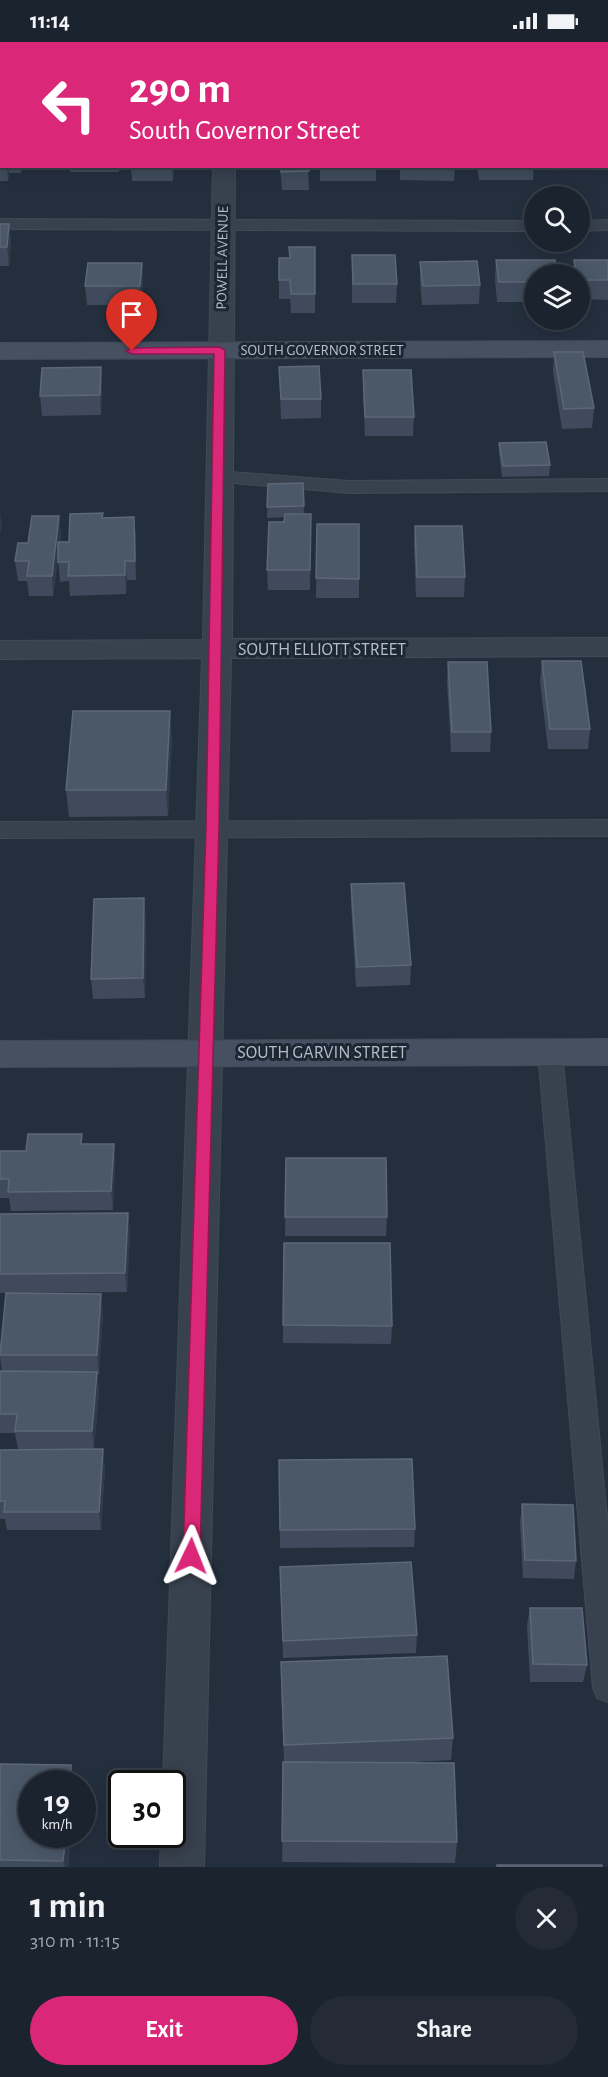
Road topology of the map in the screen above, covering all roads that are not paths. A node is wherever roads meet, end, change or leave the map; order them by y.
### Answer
1 (224, 168) edge
2 (0, 224) edge
3 (608, 225) edge
4 (222, 226) junction
5 (524, 226) edge
6 (590, 226) edge
7 (608, 349) edge
8 (219, 350) junction
9 (0, 351) edge
10 (218, 477) junction
11 (608, 485) edge
12 (608, 647) edge
13 (217, 649) junction
14 (0, 650) edge
15 (213, 828) junction
16 (608, 828) edge
17 (0, 830) edge
18 (207, 1052) junction
19 (550, 1052) junction
20 (608, 1052) edge
21 (0, 1054) edge
22 (608, 1688) edge
23 (182, 1867) edge

1 - 4 street, POWELL AVENUE
2 - 4 lane
3 - 6 lane
4 - 5 lane
4 - 8 street, POWELL AVENUE
7 - 8 street, SOUTH GOVERNOR STREET
8 - 9 street, SOUTH GOVERNOR STREET
8 - 10 street, POWELL AVENUE
10 - 11 lane
10 - 13 street, POWELL AVENUE
12 - 13 street, SOUTH ELLIOTT STREET
13 - 14 street, SOUTH ELLIOTT STREET
13 - 15 street, POWELL AVENUE
15 - 16 lane
15 - 17 lane
15 - 18 street, POWELL AVENUE
18 - 19 street, SOUTH GARVIN STREET
18 - 21 street, SOUTH GARVIN STREET
18 - 23 street, POWELL AVENUE
19 - 20 street, SOUTH GARVIN STREET
19 - 22 lane

